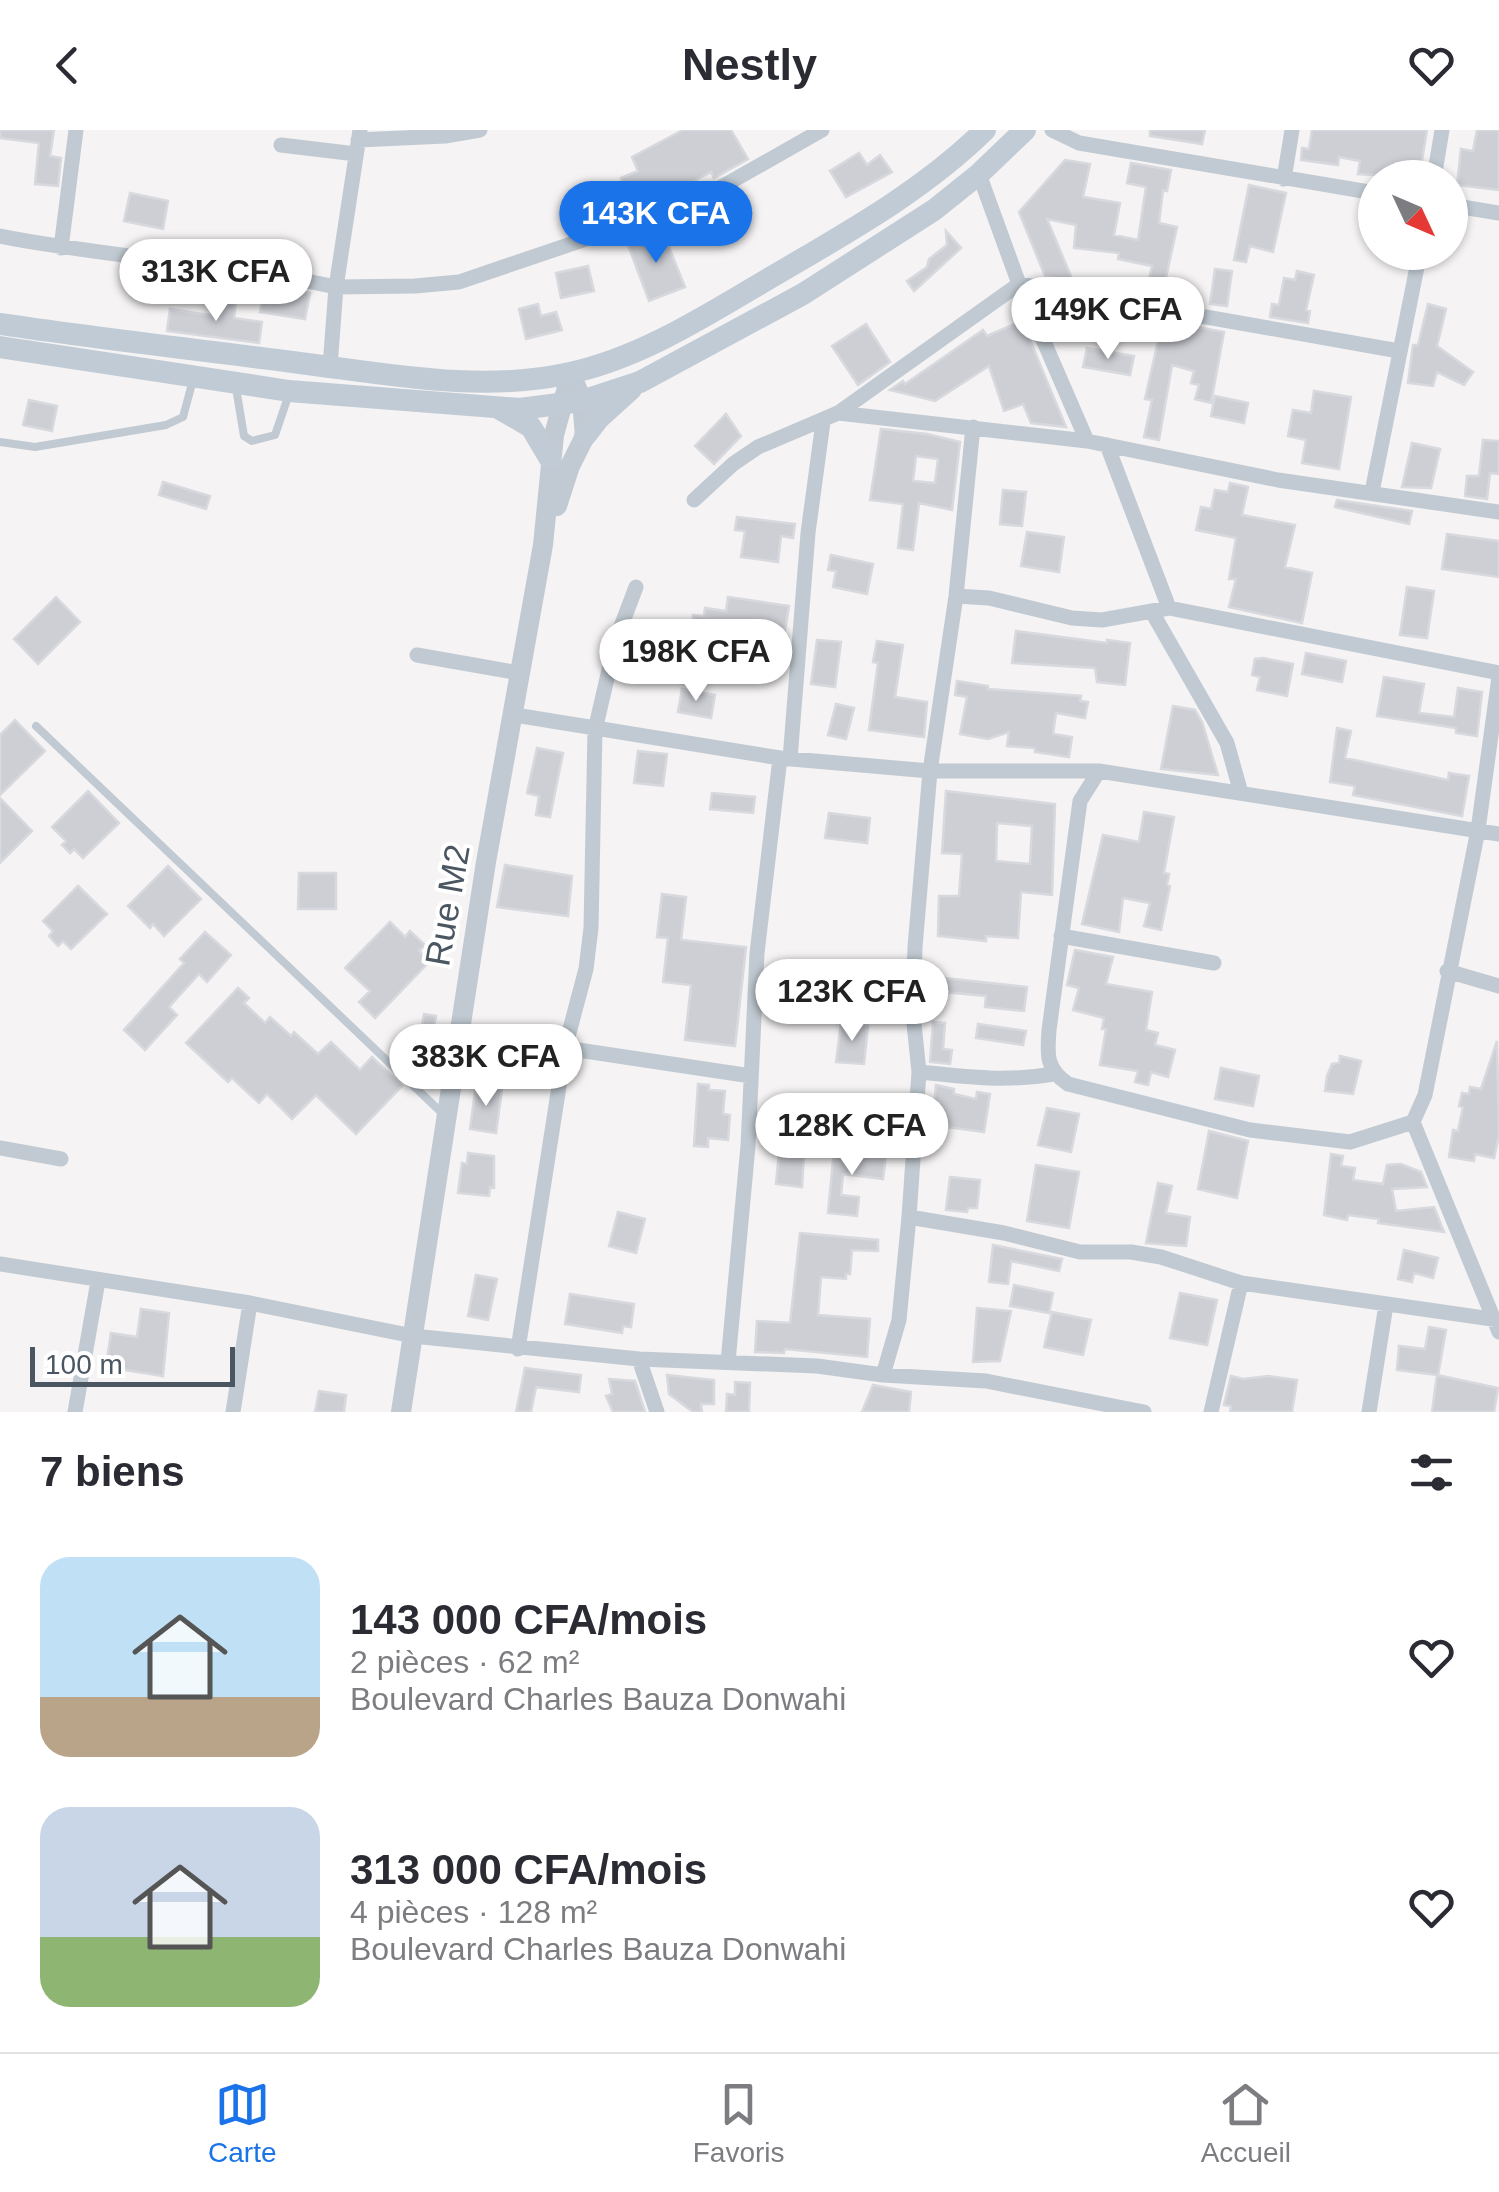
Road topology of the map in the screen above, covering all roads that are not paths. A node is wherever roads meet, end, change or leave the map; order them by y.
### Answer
1 (76, 130) edge
2 (480, 130) edge
3 (822, 130) edge
4 (985, 130) edge
5 (1026, 130) edge
6 (1052, 130) edge
7 (1292, 130) edge
8 (1442, 130) edge
9 (358, 141) edge
10 (281, 145) dead end
11 (1437, 160) edge
12 (979, 174) junction
13 (1284, 179) junction
14 (1358, 190) edge
15 (1468, 208) edge
16 (1499, 213) edge
17 (0, 236) edge
18 (61, 248) junction
19 (1416, 270) edge
20 (1019, 284) junction
21 (336, 287) junction
22 (0, 324) edge
23 (0, 347) edge
24 (1399, 352) junction
25 (330, 367) junction
26 (571, 373) junction
27 (194, 376) junction
28 (640, 382) junction
29 (236, 383) junction
30 (290, 391) junction
31 (573, 403) junction
32 (496, 407) junction
33 (831, 418) junction
34 (973, 427) junction
35 (585, 436) junction
36 (1087, 441) junction
37 (0, 442) edge
38 (1107, 445) junction
39 (550, 459) junction
40 (1372, 492) junction
41 (694, 500) dead end
42 (1499, 512) edge
43 (543, 545) junction
44 (636, 587) dead end
45 (956, 596) junction
46 (1160, 610) junction
47 (417, 655) dead end
48 (519, 673) junction
49 (1499, 675) edge
50 (515, 715) junction
51 (36, 726) dead end
52 (595, 730) junction
53 (785, 758) junction
54 (930, 771) junction
55 (1099, 771) junction
56 (1241, 794) junction
57 (1478, 830) junction
58 (1499, 834) edge
59 (1060, 936) junction
60 (1214, 963) dead end
61 (1447, 970) junction
62 (1499, 986) edge
63 (565, 1048) junction
64 (919, 1072) junction
65 (1054, 1074) junction
66 (751, 1076) junction
67 (445, 1116) junction
68 (1413, 1122) junction
69 (0, 1148) edge
70 (61, 1159) dead end
71 (910, 1217) junction
72 (0, 1264) edge
73 (98, 1281) junction
74 (1242, 1283) junction
75 (250, 1303) junction
76 (1386, 1304) junction
77 (1497, 1324) edge
78 (413, 1336) junction
79 (518, 1349) junction
80 (639, 1359) junction
81 (728, 1362) junction
82 (884, 1375) junction
83 (75, 1412) edge
84 (233, 1412) edge
85 (400, 1412) edge
86 (657, 1412) edge
87 (1144, 1412) edge
88 (1210, 1412) edge
89 (1369, 1412) edge

1 - 18 street
2 - 9 street
3 - 21 street
4 - 26 main road
5 - 12 main road
6 - 13 street
7 - 13 street
8 - 11 street
9 - 10 street
9 - 21 street
12 - 20 street
12 - 28 main road
13 - 14 street
15 - 16 street
17 - 18 street
18 - 21 street
19 - 24 street
20 - 24 street
20 - 33 street
20 - 36 street
21 - 25 street
22 - 25 main road
23 - 27 main road
24 - 40 street
25 - 26 main road
26 - 31 street, Rue M2
27 - 29 main road
27 - 37 lane
28 - 31 main road
28 - 35 main road
29 - 30 main road
29 - 30 lane
30 - 32 main road
31 - 32 main road
31 - 35 street, Rue M2
31 - 39 street, Rue M2
32 - 39 main road
33 - 34 street
33 - 41 street
33 - 53 street
34 - 36 street
34 - 45 street
35 - 43 street, Rue M2
36 - 38 street
38 - 40 street
38 - 46 street
39 - 43 street, Rue M2
40 - 42 street
43 - 48 street, Rue M2
44 - 52 street
45 - 46 street
45 - 54 street
46 - 49 street
46 - 56 street
47 - 48 street
48 - 50 street, Rue M2
49 - 57 street
50 - 52 street
50 - 67 street, Rue M2
51 - 67 lane
52 - 53 street
52 - 63 street
53 - 54 street
53 - 66 street
54 - 55 street
54 - 64 street
55 - 56 street
55 - 59 street
56 - 57 street
57 - 58 street
57 - 61 street
59 - 60 street
59 - 65 street
61 - 62 street
61 - 68 street
63 - 66 street
63 - 79 street
64 - 65 street
64 - 71 street
65 - 68 street
66 - 81 street
67 - 78 street, Rue M2
68 - 77 street
69 - 70 street
71 - 74 street
71 - 82 street
72 - 73 street
73 - 75 street
73 - 83 street
74 - 76 street
74 - 88 street
75 - 78 street
75 - 84 street
76 - 77 street
76 - 89 street
78 - 79 street
78 - 85 street, Rue M2
79 - 80 street
80 - 81 street
80 - 86 street
81 - 82 street
82 - 87 street

